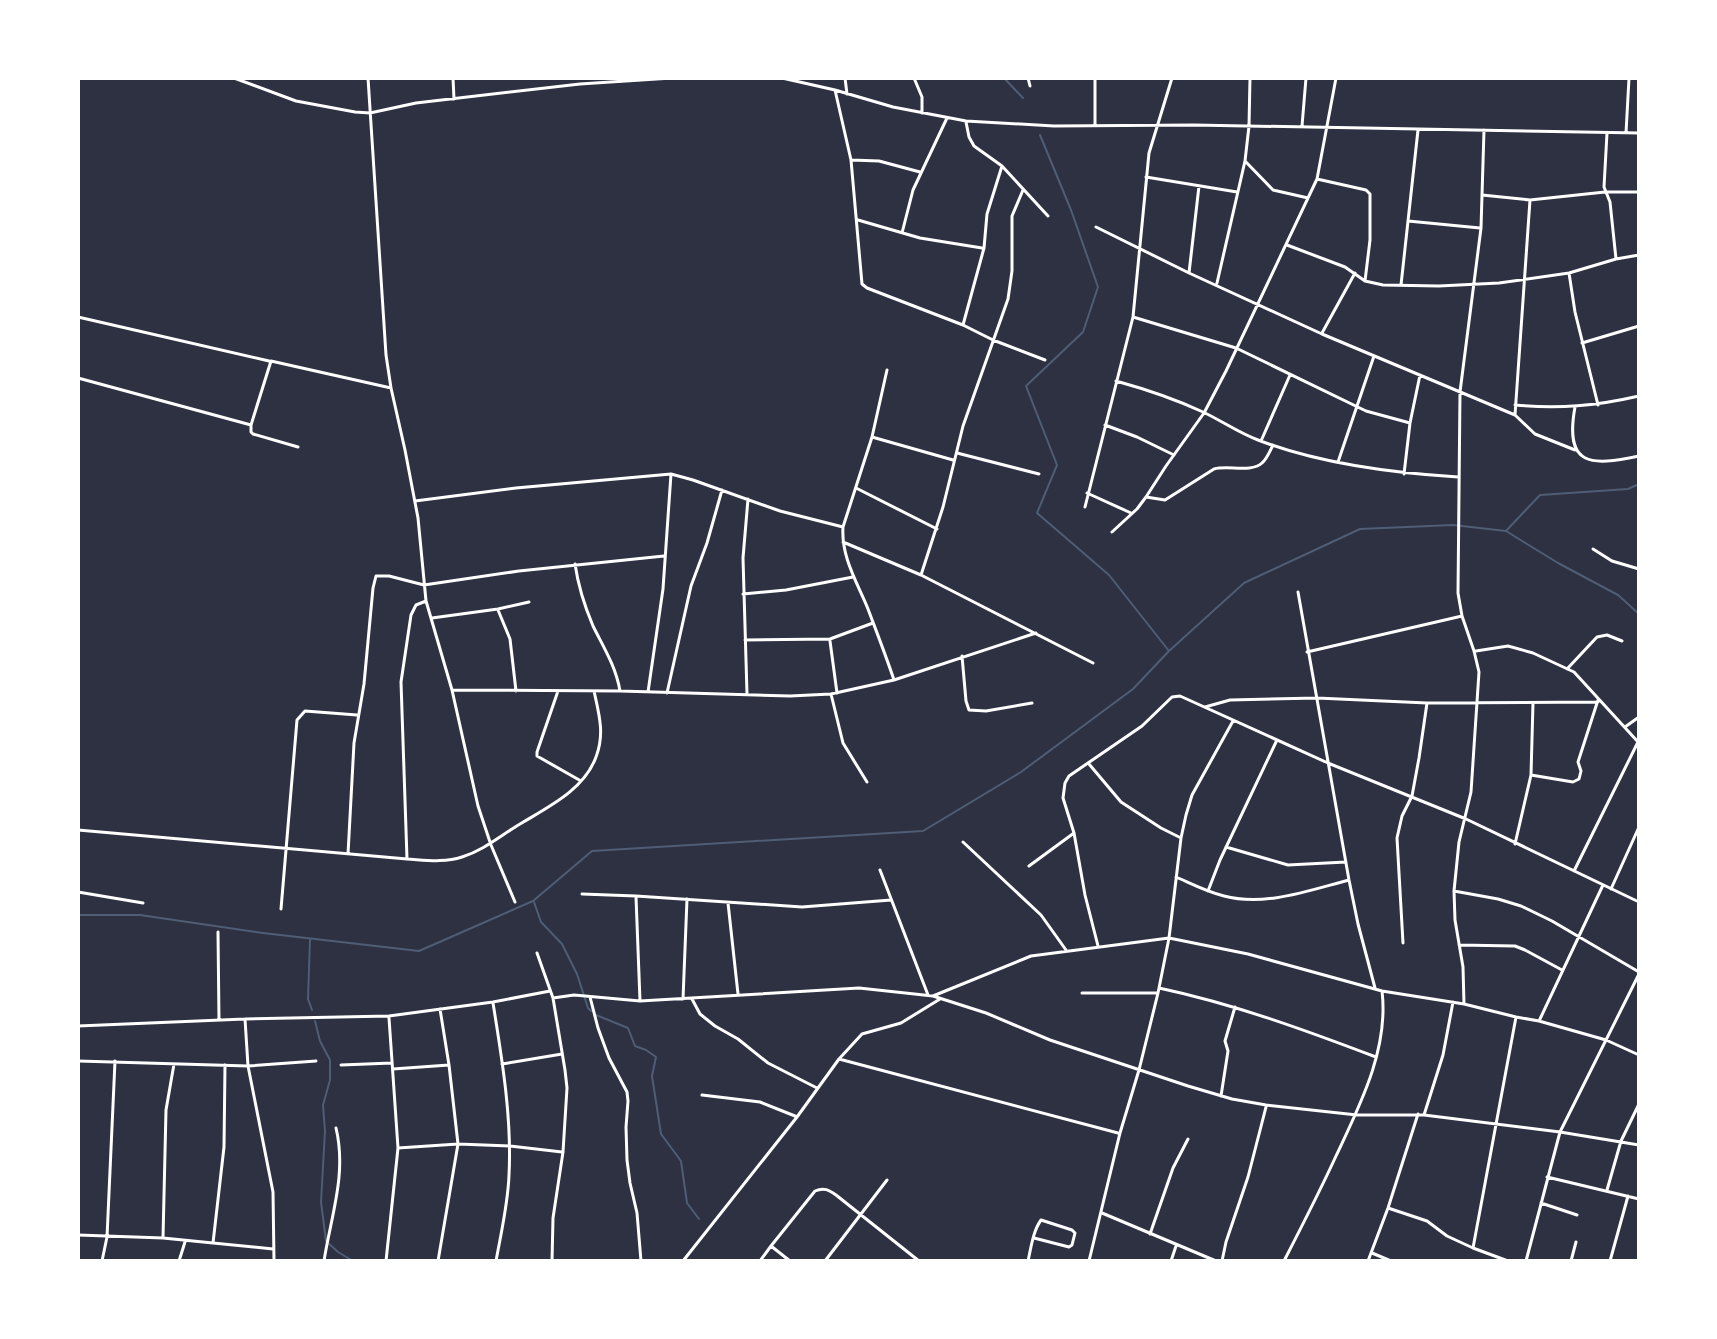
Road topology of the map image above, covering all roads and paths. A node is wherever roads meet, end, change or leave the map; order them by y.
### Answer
1 (234, 78) edge
2 (368, 78) edge
3 (453, 78) edge
4 (580, 78) edge
5 (655, 78) edge
6 (672, 78) edge
7 (782, 78) edge
8 (845, 78) edge
9 (914, 78) edge
10 (1028, 78) edge
11 (1095, 78) edge
12 (1172, 78) edge
13 (1250, 78) edge
14 (1306, 78) edge
15 (1336, 78) edge
16 (1629, 78) edge
17 (580, 84) junction
18 (1030, 86) dead end
19 (835, 90) junction
20 (847, 94) junction
21 (454, 99) junction
22 (370, 113) junction
23 (922, 113) junction
24 (947, 118) junction
25 (966, 121) junction
26 (1095, 125) junction
27 (1156, 126) junction
28 (1249, 126) junction
29 (1302, 127) junction
30 (1327, 127) junction
31 (1419, 129) junction
32 (1484, 130) junction
33 (1607, 132) junction
34 (1626, 133) junction
35 (1639, 133) edge
36 (851, 160) junction
37 (1245, 161) junction
38 (1002, 166) junction
39 (920, 172) junction
40 (1146, 177) junction
41 (1317, 179) junction
42 (1199, 186) junction
43 (1023, 190) junction
44 (1239, 192) junction
45 (1605, 192) junction
46 (1639, 192) edge
47 (1482, 195) junction
48 (1309, 198) junction
49 (1530, 200) junction
50 (1048, 216) dead end
51 (858, 220) junction
52 (1408, 221) junction
53 (1096, 227) dead end
54 (1481, 228) junction
55 (902, 233) junction
56 (1287, 245) junction
57 (984, 248) junction
58 (1140, 249) junction
59 (1639, 255) edge
60 (1616, 259) junction
61 (1189, 273) junction
62 (1355, 273) junction
63 (1569, 273) junction
64 (1524, 279) junction
65 (1365, 281) junction
66 (1217, 285) junction
67 (1401, 285) junction
68 (1475, 285) junction
69 (1258, 304) junction
70 (78, 317) edge
71 (1133, 317) junction
72 (963, 325) junction
73 (1639, 326) edge
74 (1322, 334) junction
75 (993, 340) junction
76 (1582, 343) junction
77 (1236, 348) junction
78 (1374, 355) junction
79 (1045, 360) dead end
80 (271, 361) junction
81 (887, 370) dead end
82 (1290, 375) junction
83 (1420, 375) junction
84 (78, 378) edge
85 (1116, 381) junction
86 (391, 388) junction
87 (1460, 392) junction
88 (1639, 396) edge
89 (1515, 405) junction
90 (1598, 405) junction
91 (1356, 407) junction
92 (1575, 407) junction
93 (1204, 413) junction
94 (1515, 415) junction
95 (1410, 423) junction
96 (251, 425) junction
97 (1105, 425) junction
98 (872, 437) junction
99 (1261, 441) junction
100 (1273, 445) junction
101 (298, 447) dead end
102 (1575, 450) junction
103 (956, 452) junction
104 (1174, 455) junction
105 (1639, 456) edge
106 (954, 461) junction
107 (1338, 462) junction
108 (671, 474) junction
109 (1039, 474) dead end
110 (1404, 474) junction
111 (1458, 477) junction
112 (856, 488) junction
113 (722, 490) junction
114 (1087, 493) junction
115 (1146, 497) junction
116 (748, 499) junction
117 (415, 501) junction
118 (1085, 507) dead end
119 (1132, 513) junction
120 (843, 527) junction
121 (937, 529) junction
122 (1112, 532) dead end
123 (843, 542) junction
124 (1593, 549) dead end
125 (664, 556) junction
126 (575, 564) junction
127 (1639, 569) edge
128 (921, 575) junction
129 (853, 577) junction
130 (424, 585) junction
131 (1298, 592) dead end
132 (743, 594) junction
133 (426, 601) junction
134 (529, 602) dead end
135 (498, 609) junction
136 (1462, 616) junction
137 (432, 618) junction
138 (873, 623) junction
139 (1036, 633) junction
140 (830, 639) junction
141 (745, 640) junction
142 (1622, 641) dead end
143 (1474, 651) junction
144 (1307, 652) junction
145 (962, 656) junction
146 (1093, 663) dead end
147 (1567, 669) junction
148 (894, 680) junction
149 (452, 690) junction
150 (516, 691) junction
151 (558, 691) junction
152 (594, 691) junction
153 (620, 691) junction
154 (648, 692) junction
155 (667, 693) junction
156 (837, 693) junction
157 (747, 694) junction
158 (831, 694) junction
159 (1317, 698) junction
160 (1598, 700) junction
161 (1032, 703) dead end
162 (1427, 703) junction
163 (1477, 703) junction
164 (1533, 703) junction
165 (1205, 707) junction
166 (357, 715) junction
167 (1639, 717) edge
168 (1233, 721) junction
169 (1625, 727) junction
170 (1277, 741) junction
171 (1638, 743) edge
172 (1088, 763) junction
173 (1328, 763) junction
174 (1531, 775) junction
175 (581, 781) junction
176 (867, 782) dead end
177 (1412, 796) junction
178 (1466, 819) junction
179 (1639, 827) edge
180 (78, 830) edge
181 (1074, 833) junction
182 (1181, 838) junction
183 (963, 842) dead end
184 (1515, 844) junction
185 (491, 845) junction
186 (1226, 847) junction
187 (286, 849) junction
188 (348, 854) junction
189 (407, 859) junction
190 (1346, 862) junction
191 (1029, 866) dead end
192 (880, 870) dead end
193 (1574, 871) junction
194 (1176, 877) junction
195 (1349, 880) junction
196 (1603, 885) junction
197 (1611, 889) junction
198 (1208, 891) junction
199 (1454, 891) junction
200 (78, 892) edge
201 (582, 894) dead end
202 (636, 896) junction
203 (687, 899) junction
204 (891, 900) junction
205 (515, 902) dead end
206 (1639, 902) edge
207 (143, 903) dead end
208 (728, 903) junction
209 (281, 909) dead end
210 (218, 932) dead end
211 (1577, 937) junction
212 (1169, 938) junction
213 (1403, 943) dead end
214 (1459, 945) junction
215 (1098, 946) junction
216 (1066, 950) junction
217 (537, 953) dead end
218 (1562, 970) junction
219 (1639, 973) edge
220 (1375, 989) junction
221 (550, 991) junction
222 (1158, 991) junction
223 (1382, 991) junction
224 (1082, 993) dead end
225 (738, 994) junction
226 (930, 995) junction
227 (590, 996) junction
228 (553, 998) junction
229 (683, 999) junction
230 (692, 999) junction
231 (941, 999) junction
232 (640, 1001) junction
233 (493, 1002) junction
234 (1453, 1002) junction
235 (1464, 1004) junction
236 (1235, 1007) junction
237 (440, 1009) junction
238 (389, 1016) junction
239 (1516, 1017) junction
240 (245, 1019) junction
241 (219, 1020) junction
242 (1539, 1021) junction
243 (78, 1026) edge
244 (1606, 1040) junction
245 (562, 1054) junction
246 (1639, 1055) edge
247 (1376, 1057) junction
248 (839, 1059) junction
249 (78, 1061) edge
250 (115, 1061) junction
251 (316, 1061) dead end
252 (174, 1064) junction
253 (502, 1064) junction
254 (225, 1065) junction
255 (341, 1065) dead end
256 (449, 1065) junction
257 (248, 1066) junction
258 (392, 1066) junction
259 (1139, 1070) junction
260 (818, 1089) junction
261 (702, 1095) dead end
262 (1221, 1096) junction
263 (1639, 1104) edge
264 (1266, 1105) junction
265 (1421, 1114) junction
266 (1357, 1115) junction
267 (797, 1117) junction
268 (1497, 1123) junction
269 (336, 1128) dead end
270 (1560, 1132) junction
271 (1120, 1133) junction
272 (1188, 1139) dead end
273 (1621, 1141) junction
274 (458, 1144) junction
275 (1639, 1145) edge
276 (510, 1146) junction
277 (398, 1148) junction
278 (563, 1152) junction
279 (1547, 1177) junction
280 (887, 1180) dead end
281 (1607, 1190) junction
282 (1628, 1196) junction
283 (1639, 1199) edge
284 (1541, 1203) junction
285 (1388, 1208) junction
286 (1101, 1213) junction
287 (860, 1214) junction
288 (1577, 1215) dead end
289 (1150, 1234) junction
290 (78, 1235) edge
291 (107, 1237) junction
292 (163, 1238) junction
293 (1034, 1238) junction
294 (185, 1241) junction
295 (1576, 1242) dead end
296 (213, 1243) junction
297 (1176, 1245) junction
298 (771, 1246) junction
299 (1473, 1248) junction
300 (273, 1250) junction
301 (1371, 1252) junction
302 (1482, 1252) junction
303 (325, 1258) edge
304 (102, 1261) edge
305 (179, 1261) edge
306 (274, 1261) edge
307 (386, 1261) edge
308 (438, 1261) edge
309 (496, 1261) edge
310 (552, 1261) edge
311 (641, 1261) edge
312 (683, 1261) edge
313 (760, 1261) edge
314 (790, 1261) edge
315 (825, 1261) edge
316 (919, 1261) edge
317 (1028, 1261) edge
318 (1089, 1261) edge
319 (1171, 1261) edge
320 (1216, 1261) edge
321 (1222, 1261) edge
322 (1284, 1261) edge
323 (1368, 1261) edge
324 (1391, 1261) edge
325 (1479, 1261) edge
326 (1508, 1261) edge
327 (1526, 1261) edge
328 (1571, 1261) edge
329 (1610, 1261) edge

1 - 22 street
2 - 22 street
3 - 21 street
4 - 17 street
5 - 6 street
5 - 17 street
7 - 19 street
8 - 20 street
9 - 23 street
10 - 18 street
11 - 26 street
12 - 27 street
13 - 28 street
14 - 29 street
15 - 30 street
16 - 34 street
17 - 21 street
19 - 20 street
19 - 36 street
20 - 23 street
21 - 22 street
22 - 86 street
23 - 24 street
24 - 25 street
24 - 39 street
25 - 26 street
25 - 38 street
26 - 27 street
27 - 28 street
27 - 40 street
28 - 29 street
28 - 37 street
29 - 30 street
30 - 31 street
30 - 41 street
31 - 32 street
31 - 52 street
32 - 33 street
32 - 47 street
33 - 34 street
33 - 45 street
34 - 35 street
36 - 39 street
36 - 51 street
37 - 44 street
37 - 48 street
38 - 43 street
38 - 57 street
39 - 55 street
40 - 42 street
40 - 58 street
41 - 48 street
41 - 65 street
42 - 44 street
42 - 61 street
43 - 50 street
43 - 75 street
44 - 66 street
45 - 46 street
45 - 49 street
45 - 60 street
47 - 49 street
47 - 54 street
48 - 56 street
49 - 64 street
51 - 55 street
51 - 72 street
52 - 54 street
52 - 67 street
53 - 58 street
54 - 68 street
55 - 57 street
56 - 62 street
56 - 69 street
57 - 72 street
58 - 61 street
58 - 71 street
59 - 60 street
60 - 63 street
61 - 66 street
62 - 65 street
62 - 74 street
63 - 64 street
63 - 76 street
64 - 68 street
64 - 89 street
65 - 67 street
66 - 69 street
67 - 68 street
68 - 87 street
69 - 74 street
69 - 77 street
70 - 80 street
71 - 77 street
71 - 85 street
72 - 75 street
73 - 76 street
74 - 78 street
75 - 79 street
75 - 103 street
76 - 90 street
77 - 82 street
77 - 93 street
78 - 83 street
78 - 91 street
80 - 86 street
80 - 96 street
81 - 98 street
82 - 91 street
82 - 99 street
83 - 87 street
83 - 95 street
84 - 96 street
85 - 93 street
85 - 97 street
86 - 117 street
87 - 94 street
87 - 111 street
88 - 90 street
89 - 92 street
89 - 94 street
90 - 92 street
91 - 95 street
91 - 107 street
92 - 102 street
93 - 99 street
93 - 104 street
94 - 102 street
95 - 110 street
96 - 101 street
97 - 104 street
97 - 114 street
98 - 106 street
98 - 112 street
99 - 100 street
100 - 107 street
100 - 115 street
102 - 105 street
103 - 106 street
103 - 109 street
104 - 115 street
106 - 121 street
107 - 110 street
108 - 113 street
108 - 117 street
108 - 125 street
110 - 111 street
111 - 136 street
112 - 120 street
112 - 121 street
113 - 116 street
113 - 155 street
114 - 118 street
114 - 119 street
115 - 119 street
116 - 120 street
116 - 132 street
117 - 130 street
119 - 122 street
120 - 123 street
121 - 128 street
123 - 128 street
123 - 129 street
124 - 127 street
125 - 126 street
125 - 154 street
126 - 130 street
126 - 153 street
128 - 139 street
129 - 132 street
129 - 138 street
130 - 133 street
130 - 166 street
131 - 144 street
132 - 141 street
133 - 137 street
133 - 189 street
134 - 135 street
135 - 137 street
135 - 150 street
136 - 143 street
136 - 144 street
137 - 149 street
138 - 140 street
138 - 148 street
139 - 145 street
139 - 146 street
140 - 141 street
140 - 156 street
141 - 157 street
142 - 147 street
143 - 147 street
143 - 163 street
144 - 159 street
145 - 148 street
145 - 161 street
147 - 160 street
148 - 156 street
149 - 150 street
149 - 185 street
150 - 151 street
151 - 152 street
151 - 175 street
152 - 153 street
152 - 175 street
153 - 154 street
154 - 155 street
155 - 157 street
156 - 158 street
157 - 158 street
158 - 176 street
159 - 162 street
159 - 165 street
159 - 173 street
160 - 164 street
160 - 169 street
160 - 174 street
162 - 163 street
162 - 177 street
163 - 164 street
163 - 178 street
164 - 174 street
165 - 168 street
165 - 172 street
166 - 187 street
166 - 188 street
167 - 169 street
168 - 170 street
168 - 182 street
169 - 171 street
170 - 173 street
170 - 186 street
171 - 193 street
172 - 181 street
172 - 182 street
173 - 177 street
173 - 190 street
174 - 184 street
175 - 185 street
177 - 178 street
177 - 213 street
178 - 184 street
178 - 199 street
179 - 197 street
180 - 187 street
181 - 191 street
181 - 215 street
182 - 194 street
183 - 216 street
184 - 193 street
185 - 189 street
185 - 205 street
186 - 190 street
186 - 198 street
187 - 188 street
187 - 209 street
188 - 189 street
190 - 195 street
192 - 204 street
193 - 196 street
194 - 198 street
194 - 212 street
195 - 198 street
195 - 220 street
196 - 197 street
196 - 211 street
197 - 206 street
199 - 211 street
199 - 214 street
200 - 207 street
201 - 202 street
202 - 203 street
202 - 232 street
203 - 208 street
203 - 229 street
204 - 208 street
204 - 226 street
208 - 225 street
210 - 241 street
211 - 218 street
211 - 219 street
212 - 215 street
212 - 220 street
212 - 222 street
214 - 218 street
214 - 235 street
215 - 216 street
216 - 226 street
217 - 221 street
218 - 242 street
219 - 244 street
220 - 223 street
221 - 228 street
221 - 233 street
222 - 224 street
222 - 236 street
222 - 259 street
223 - 234 street
223 - 247 street
225 - 226 street
225 - 230 street
226 - 231 street
227 - 228 street
227 - 232 street
227 - 311 street
228 - 245 street
229 - 230 street
229 - 232 street
230 - 260 street
231 - 248 street
231 - 259 street
233 - 237 street
233 - 253 street
234 - 235 street
234 - 265 street
235 - 239 street
236 - 247 street
236 - 262 street
237 - 238 street
237 - 256 street
238 - 240 street
238 - 258 street
239 - 242 street
239 - 268 street
240 - 241 street
240 - 257 street
241 - 243 street
242 - 244 street
244 - 246 street
244 - 270 street
245 - 253 street
245 - 278 street
247 - 266 street
248 - 260 street
248 - 271 street
249 - 250 street
250 - 252 street
250 - 291 street
251 - 257 street
252 - 254 street
252 - 292 street
253 - 276 street
254 - 257 street
254 - 296 street
255 - 258 street
256 - 258 street
256 - 274 street
257 - 300 street
258 - 277 street
259 - 262 street
259 - 271 street
260 - 267 street
261 - 267 street
262 - 264 street
263 - 273 street
264 - 266 street
264 - 321 street
265 - 266 street
265 - 268 street
265 - 285 street
266 - 322 street
267 - 312 street
268 - 270 street
268 - 299 street
269 - 303 street
270 - 273 street
270 - 279 street
271 - 286 street
272 - 289 street
273 - 275 street
273 - 281 street
274 - 276 street
274 - 277 street
274 - 308 street
276 - 278 street
276 - 309 street
277 - 307 street
278 - 310 street
279 - 281 street
279 - 284 street
280 - 287 street
281 - 282 street
282 - 283 street
282 - 329 street
284 - 288 street
284 - 327 street
285 - 299 street
285 - 301 street
286 - 289 street
286 - 318 street
287 - 298 street
287 - 315 street
287 - 316 street
289 - 297 street
290 - 291 street
291 - 292 street
291 - 304 street
292 - 294 street
293 - 293 street
293 - 317 street
294 - 296 street
294 - 305 street
295 - 328 street
296 - 300 street
297 - 319 street
297 - 320 street
298 - 313 street
298 - 314 street
299 - 302 street
300 - 306 street
301 - 323 street
301 - 324 street
302 - 325 street
302 - 326 street

